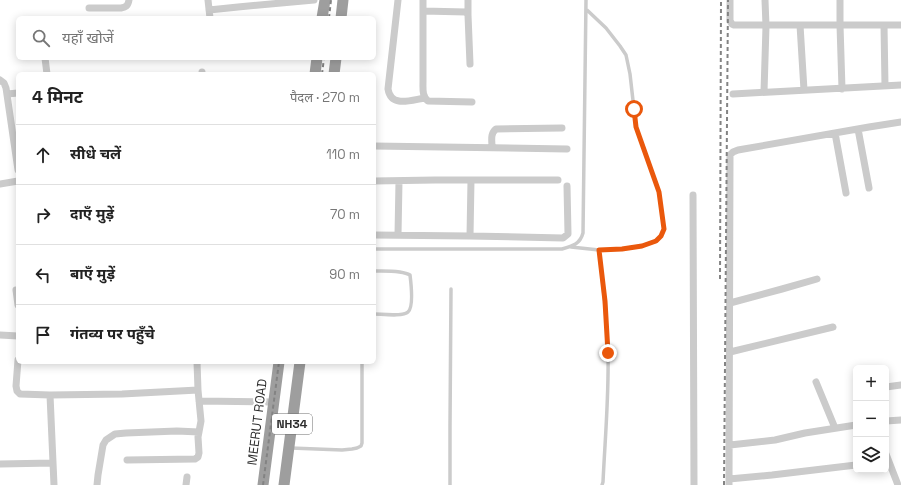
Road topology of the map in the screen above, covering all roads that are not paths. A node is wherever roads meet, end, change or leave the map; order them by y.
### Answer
1 (129, 0) edge
2 (208, 0) edge
3 (314, 0) edge
4 (325, 0) edge
5 (343, 0) edge
6 (398, 0) edge
7 (423, 0) edge
8 (468, 0) edge
9 (586, 0) edge
10 (730, 0) edge
11 (765, 0) edge
12 (840, 0) edge
13 (89, 8) dead end
14 (209, 10) junction
15 (587, 10) junction
16 (423, 11) junction
17 (468, 15) junction
18 (210, 16) edge
19 (322, 16) edge
20 (341, 16) edge
21 (800, 25) junction
22 (840, 25) junction
23 (884, 25) junction
24 (901, 25) edge
25 (766, 26) junction
26 (45, 60) edge
27 (317, 60) edge
28 (336, 60) edge
29 (470, 64) dead end
30 (47, 72) edge
31 (316, 72) edge
32 (334, 72) edge
33 (0, 80) edge
34 (901, 85) edge
35 (885, 86) junction
36 (842, 89) junction
37 (804, 90) junction
38 (764, 92) junction
39 (16, 93) edge
40 (7, 94) junction
41 (733, 94) dead end
42 (425, 98) junction
43 (472, 102) dead end
44 (901, 122) edge
45 (562, 128) dead end
46 (858, 129) junction
47 (835, 133) junction
48 (376, 146) edge
49 (492, 147) junction
50 (568, 149) dead end
51 (16, 156) edge
52 (471, 180) junction
53 (558, 180) dead end
54 (16, 181) edge
55 (376, 181) edge
56 (399, 181) junction
57 (0, 184) edge
58 (567, 186) dead end
59 (869, 188) dead end
60 (846, 193) dead end
61 (694, 195) dead end
62 (376, 235) edge
63 (398, 235) junction
64 (470, 236) junction
65 (570, 247) junction
66 (376, 249) edge
67 (599, 250) junction
68 (376, 271) edge
69 (817, 279) dead end
70 (451, 289) dead end
71 (730, 303) junction
72 (376, 314) edge
73 (833, 327) dead end
74 (0, 336) edge
75 (16, 336) edge
76 (730, 352) junction
77 (18, 364) edge
78 (197, 364) edge
79 (279, 364) edge
80 (300, 364) edge
81 (362, 364) edge
82 (816, 382) dead end
83 (901, 386) edge
84 (889, 387) edge
85 (198, 390) junction
86 (50, 395) junction
87 (199, 401) junction
88 (274, 402) junction
89 (901, 420) edge
90 (889, 421) edge
91 (853, 425) edge
92 (834, 428) junction
93 (199, 432) junction
94 (730, 445) junction
95 (289, 448) junction
96 (127, 460) dead end
97 (53, 463) junction
98 (0, 464) edge
99 (889, 464) edge
100 (853, 465) edge
101 (729, 482) edge
102 (54, 485) edge
103 (97, 485) edge
104 (263, 485) edge
105 (284, 485) edge
106 (450, 485) edge
107 (602, 485) edge
108 (694, 485) edge
109 (898, 485) edge

1 - 13 street
2 - 14 street
3 - 14 street
4 - 19 highway
5 - 20 highway
6 - 42 street
7 - 16 street
8 - 17 street
9 - 15 lane
10 - 25 street
11 - 25 street
12 - 22 street
14 - 18 street
15 - 65 lane
15 - 67 lane
16 - 17 street
16 - 42 street
17 - 29 street
21 - 22 street
21 - 25 street
21 - 37 street
22 - 23 street
22 - 36 street
23 - 24 street
23 - 35 street
25 - 38 street
26 - 30 street
27 - 31 highway
28 - 32 highway
33 - 40 street
34 - 35 street
35 - 36 street
36 - 37 street
37 - 38 street
38 - 41 street
39 - 40 street
40 - 51 street
42 - 43 street
44 - 46 street
45 - 49 street
46 - 47 street
46 - 59 street
47 - 60 street
47 - 71 street
48 - 49 street
49 - 50 street
52 - 53 street
52 - 56 street
52 - 64 street
54 - 57 street
55 - 56 street
56 - 63 street
58 - 64 street
61 - 108 street
62 - 63 street
63 - 64 street
65 - 66 lane
65 - 67 lane
67 - 107 lane
68 - 72 lane
69 - 71 street
70 - 106 lane
71 - 76 street
73 - 76 street
74 - 75 street
76 - 94 street
77 - 86 street
78 - 85 street
79 - 88 highway, MEERUT ROAD / NH34
80 - 95 highway, NH34
81 - 95 lane
82 - 92 street
83 - 84 street
85 - 86 street
85 - 87 street
86 - 97 street
87 - 88 street
87 - 93 street
88 - 104 highway, MEERUT ROAD / NH34
89 - 90 street
91 - 92 street
92 - 94 street
93 - 96 street
93 - 103 street
94 - 101 street
95 - 105 highway, NH34
97 - 98 street
97 - 102 street
99 - 109 street
100 - 101 street

